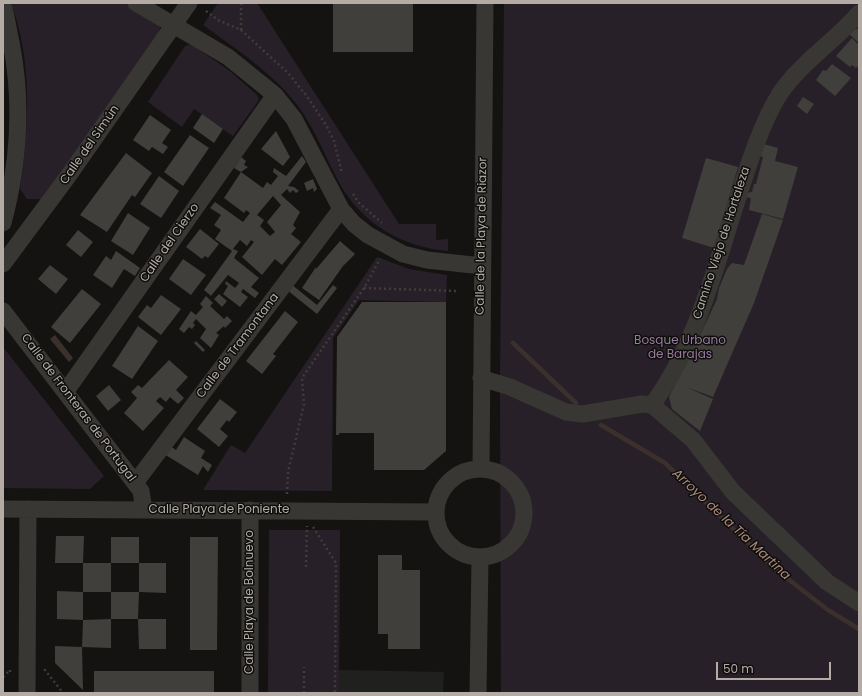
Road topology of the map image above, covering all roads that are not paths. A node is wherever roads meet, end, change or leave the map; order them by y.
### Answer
1 (136, 3) edge
2 (189, 3) edge
3 (485, 3) edge
4 (3, 6) edge
5 (859, 14) edge
6 (174, 24) junction
7 (275, 94) junction
8 (341, 209) junction
9 (3, 223) edge
10 (3, 264) edge
11 (482, 266) junction
12 (3, 311) edge
13 (481, 378) junction
14 (66, 391) junction
15 (652, 405) junction
16 (481, 469) junction
17 (135, 483) junction
18 (3, 508) edge
19 (28, 509) junction
20 (144, 510) junction
21 (250, 510) junction
22 (435, 512) junction
23 (480, 559) junction
24 (859, 603) edge
25 (27, 693) edge
26 (250, 693) edge
27 (478, 693) edge

1 - 6 street
2 - 6 street, Calle del Simún
3 - 11 street, Calle de la Playa de Riazor
4 - 9 street
5 - 15 street, Camino Viejo de Hortaleza
6 - 7 street
6 - 10 street, Calle del Simún
7 - 8 street
7 - 14 street, Calle del Cierzo
8 - 11 street
8 - 17 street, Calle de Tramontana
11 - 13 street, Calle de la Playa de Riazor
12 - 14 street, Calle de Fronteras de Portugal
13 - 15 street
13 - 16 street, Calle de la Playa de Riazor
14 - 17 street, Calle de Fronteras de Portugal
15 - 24 street
16 - 22 street
16 - 23 street
17 - 20 street, Calle de Fronteras de Portugal
18 - 19 street, Calle Playa de Poniente
19 - 20 street, Calle Playa de Poniente
19 - 25 street
20 - 21 street, Calle Playa de Poniente
21 - 22 street, Calle Playa de Poniente
21 - 26 street, Calle Playa de Bolnuevo
22 - 23 street
23 - 27 street

